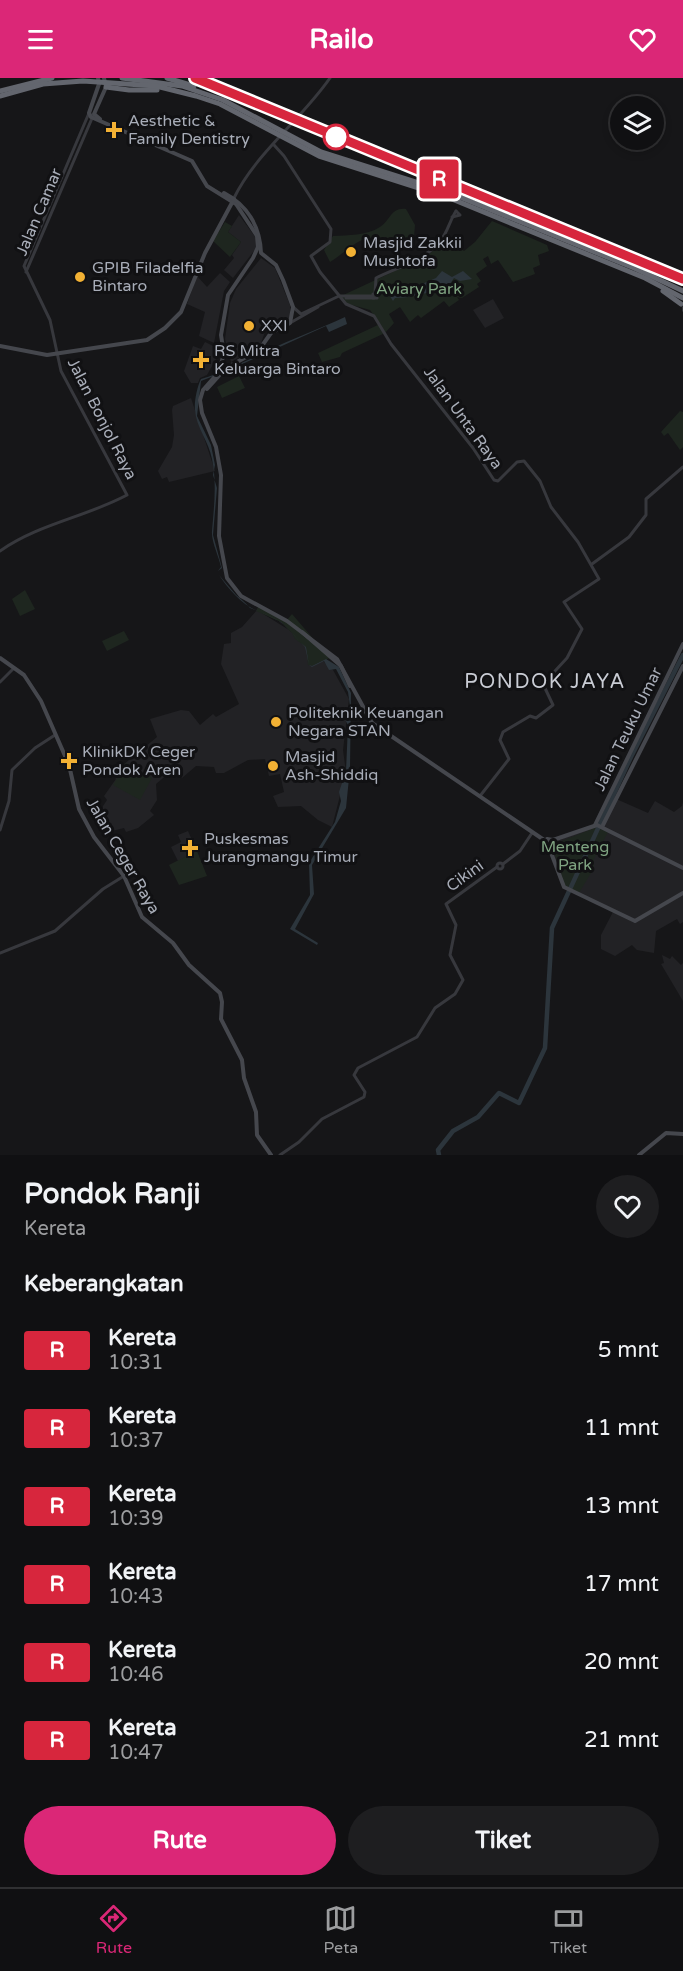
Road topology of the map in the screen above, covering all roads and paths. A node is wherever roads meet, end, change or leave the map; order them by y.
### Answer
1 (52, 78) edge
2 (99, 78) edge
3 (104, 78) edge
4 (122, 78) edge
5 (167, 78) edge
6 (330, 78) edge
7 (106, 87) junction
8 (0, 91) edge
9 (179, 91) junction
10 (0, 96) edge
11 (223, 100) junction
12 (92, 115) junction
13 (274, 145) junction
14 (234, 200) junction
15 (455, 215) dead end
16 (251, 223) junction
17 (268, 259) junction
18 (252, 261) junction
19 (645, 278) junction
20 (659, 288) junction
21 (683, 291) edge
22 (339, 296) junction
23 (682, 303) edge
24 (293, 307) junction
25 (318, 307) junction
26 (299, 313) junction
27 (300, 319) junction
28 (290, 323) junction
29 (0, 346) edge
30 (57, 354) junction
31 (224, 354) junction
32 (221, 363) junction
33 (234, 363) junction
34 (223, 370) junction
35 (683, 467) edge
36 (0, 551) edge
37 (592, 564) junction
38 (683, 644) edge
39 (0, 658) edge
40 (683, 666) edge
41 (16, 667) junction
42 (0, 682) edge
43 (56, 735) junction
44 (480, 796) junction
45 (602, 820) junction
46 (599, 826) junction
47 (0, 830) edge
48 (535, 832) junction
49 (553, 840) junction
50 (550, 847) junction
51 (683, 868) edge
52 (124, 876) junction
53 (683, 893) edge
54 (0, 953) edge
55 (683, 1134) edge
56 (271, 1155) edge
57 (280, 1155) edge
58 (639, 1155) edge

1 - 8 highway
2 - 7 main road
2 - 12 main road
3 - 7 main road
4 - 11 highway
5 - 11 highway
6 - 13 street
7 - 9 highway
7 - 12 main road
9 - 10 highway
9 - 19 highway
11 - 21 highway
12 - 14 main road
12 - 30 street, Jalan Camar
13 - 14 street
13 - 22 street
14 - 16 main road
14 - 30 main road
15 - 22 street
16 - 17 main road
16 - 18 main road
17 - 18 main road
17 - 24 main road
18 - 31 main road
19 - 20 highway
19 - 23 highway
20 - 23 highway
20 - 23 highway
22 - 25 street
22 - 37 street, Jalan Unta Raya
24 - 26 street
24 - 28 main road
25 - 26 street
25 - 27 street
26 - 27 street
27 - 28 street
28 - 33 main road
29 - 30 main road
30 - 36 street, Jalan Bonjol Raya
31 - 32 main road
31 - 33 main road
32 - 34 main road
32 - 34 main road
33 - 34 main road
34 - 44 main road
35 - 37 street
37 - 44 street, Jalan Unta Raya
38 - 45 main road, Jalan Teuku Umar
39 - 41 main road, Jalan Ceger Raya
40 - 45 main road, Jalan Teuku Umar
41 - 42 street
41 - 43 main road, Jalan Ceger Raya
43 - 47 street
43 - 52 main road, Jalan Ceger Raya
44 - 48 main road
45 - 46 main road, Jalan Teuku Umar
45 - 46 main road, Jalan Teuku Umar
46 - 49 main road
46 - 51 main road
48 - 49 main road
48 - 50 main road
48 - 57 street, Cikini
49 - 50 main road
50 - 53 main road
52 - 54 street
52 - 56 main road, Jalan Ceger Raya
55 - 58 main road

